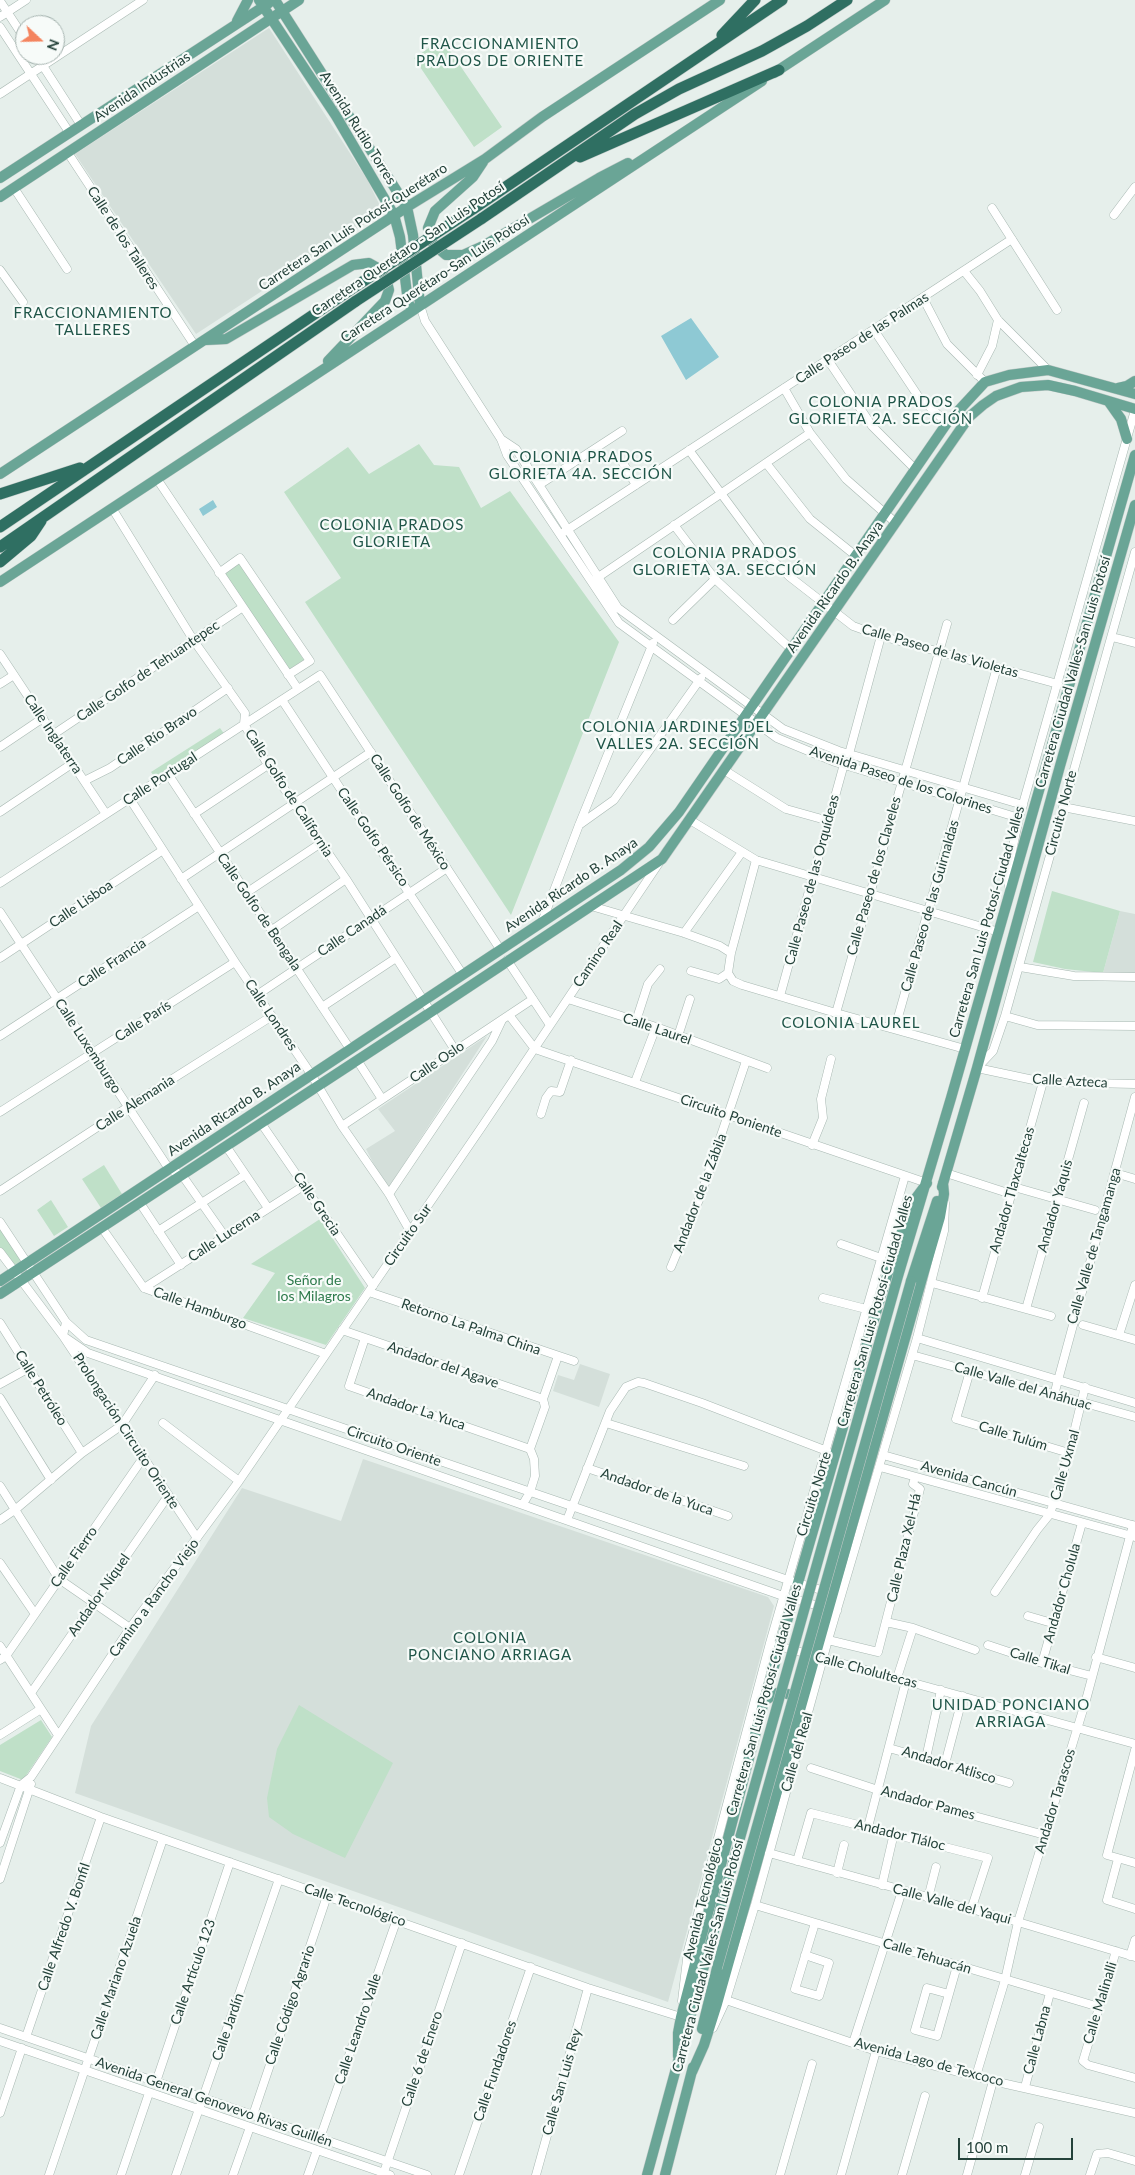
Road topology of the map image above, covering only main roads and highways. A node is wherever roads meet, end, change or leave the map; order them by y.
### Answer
1 (248, 0) edge
2 (274, 0) edge
3 (299, 0) edge
4 (720, 0) edge
5 (755, 0) edge
6 (782, 0) edge
7 (846, 0) edge
8 (885, 0) edge
9 (261, 3) edge
10 (283, 11) junction
11 (271, 18) junction
12 (234, 26) junction
13 (706, 52) junction
14 (779, 70) junction
15 (485, 159) junction
16 (641, 160) junction
17 (554, 169) junction
18 (0, 178) edge
19 (0, 197) edge
20 (407, 207) junction
21 (394, 215) junction
22 (416, 308) junction
23 (199, 343) junction
24 (1031, 372) junction
25 (318, 373) junction
26 (1135, 381) edge
27 (1031, 386) junction
28 (1115, 388) junction
29 (1135, 394) edge
30 (1108, 401) junction
31 (1135, 410) edge
32 (1131, 438) edge
33 (1135, 455) edge
34 (94, 464) junction
35 (0, 474) edge
36 (0, 494) edge
37 (1135, 505) edge
38 (47, 513) junction
39 (0, 526) edge
40 (0, 547) edge
41 (0, 562) edge
42 (0, 582) edge
43 (944, 1178) junction
44 (927, 1183) junction
45 (0, 1281) edge
46 (0, 1294) edge
47 (806, 1555) junction
48 (840, 1565) junction
49 (764, 1701) junction
50 (800, 1708) junction
51 (696, 1962) junction
52 (678, 2056) junction
53 (692, 2072) junction
54 (647, 2175) edge
55 (665, 2175) edge

1 - 12 main road
2 - 9 main road, Avenida Industrias
2 - 10 main road, Avenida Rutilo Torres
3 - 10 main road, Avenida Industrias
4 - 15 main road, Carretera San Luis Potosí-Querétaro
5 - 13 highway
6 - 13 highway, Carretera Querétaro - San Luis Potosí
7 - 17 highway, Carretera Querétaro - San Luis Potosí
8 - 14 main road, Carretera Querétaro-San Luis Potosí
9 - 11 main road, Avenida Rutilo Torres
9 - 12 main road, Avenida Industrias
10 - 11 main road, Avenida Industrias
10 - 20 main road, Avenida Rutilo Torres
11 - 19 main road, Avenida Industrias
11 - 21 main road, Avenida Rutilo Torres
12 - 18 main road, Avenida Industrias
13 - 34 highway, Carretera Querétaro - San Luis Potosí, bridge
14 - 16 main road, Carretera Querétaro-San Luis Potosí
14 - 17 highway
15 - 16 main road
15 - 20 main road, Carretera San Luis Potosí-Querétaro
16 - 22 main road, Carretera Querétaro-San Luis Potosí
17 - 38 highway, Carretera Querétaro - San Luis Potosí, bridge
20 - 21 main road, Carretera San Luis Potosí-Querétaro
20 - 22 main road, Avenida Rutilo Torres
21 - 22 main road, Avenida Rutilo Torres
21 - 23 main road, Carretera San Luis Potosí-Querétaro
22 - 25 main road, Carretera Querétaro-San Luis Potosí
23 - 25 main road
23 - 35 main road, Carretera San Luis Potosí-Querétaro
24 - 27 main road
24 - 28 main road
24 - 45 main road, Avenida Ricardo B. Anaya
25 - 42 main road, Carretera Querétaro-San Luis Potosí
26 - 28 main road
27 - 30 main road, Avenida Ricardo B. Anaya
27 - 46 main road, Avenida Ricardo B. Anaya
28 - 29 main road
30 - 31 main road, Avenida Ricardo B. Anaya
30 - 32 main road
33 - 44 main road, Carretera San Luis Potosí-Ciudad Valles
34 - 36 highway
34 - 39 highway, Carretera Querétaro - San Luis Potosí
37 - 43 main road, Carretera Ciudad Valles-San Luis Potosí
38 - 40 highway, Carretera Querétaro - San Luis Potosí
38 - 41 highway
43 - 48 main road
43 - 53 main road, Carretera Ciudad Valles-San Luis Potosí, bridge
44 - 47 main road
44 - 51 main road, Carretera San Luis Potosí-Ciudad Valles, bridge
47 - 48 main road
47 - 49 main road
48 - 50 main road
49 - 50 main road
49 - 51 main road
50 - 53 main road
51 - 52 main road, Carretera San Luis Potosí-Ciudad Valles
51 - 52 main road
52 - 54 main road, Carretera San Luis Potosí-Ciudad Valles
53 - 55 main road, Carretera Ciudad Valles-San Luis Potosí

